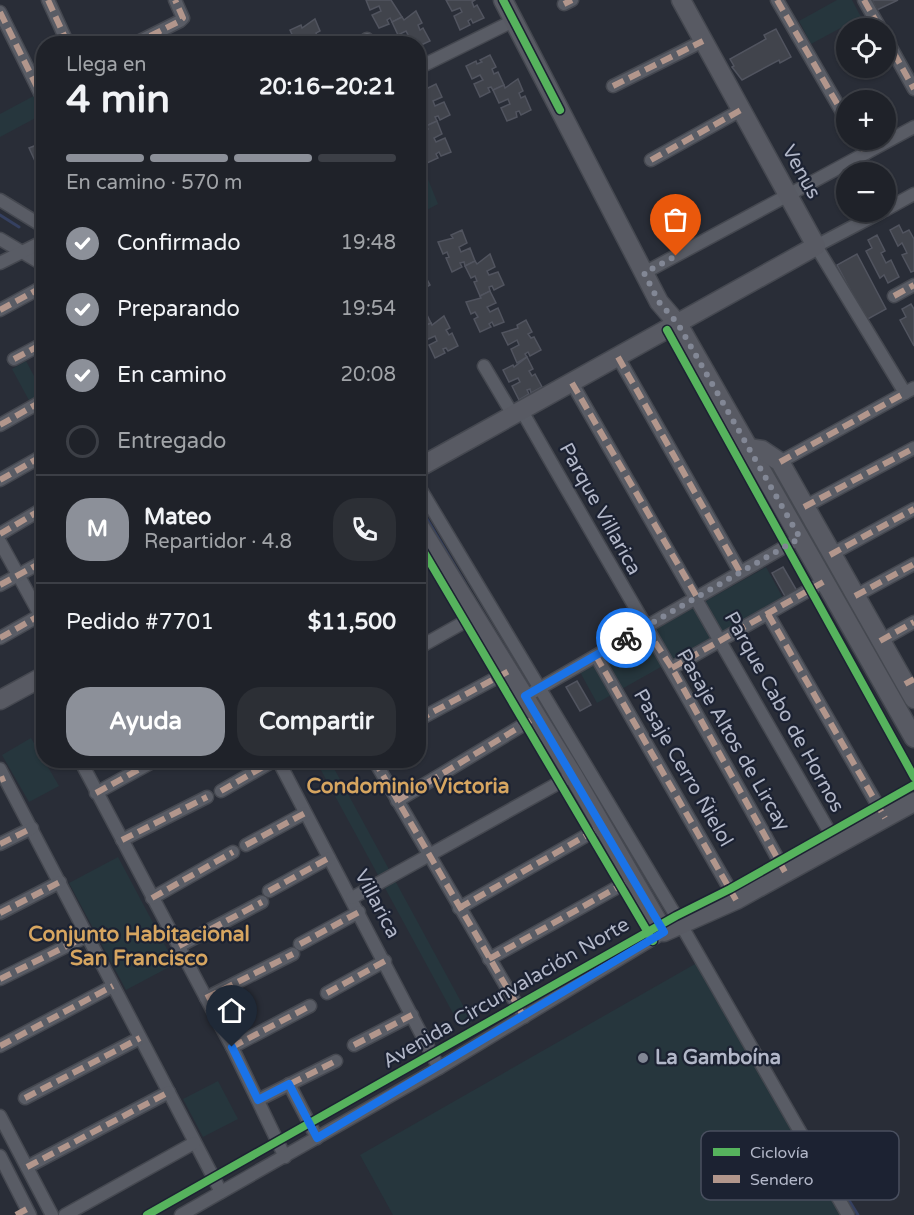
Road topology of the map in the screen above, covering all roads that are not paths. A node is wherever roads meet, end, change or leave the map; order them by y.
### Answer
1 (48, 0) edge
2 (175, 0) edge
3 (503, 0) edge
4 (681, 0) edge
5 (777, 0) edge
6 (864, 0) edge
7 (0, 12) edge
8 (874, 18) edge
9 (513, 21) junction
10 (64, 36) edge
11 (150, 36) edge
12 (703, 40) junction
13 (896, 56) edge
14 (426, 64) edge
15 (36, 85) edge
16 (613, 86) dead end
17 (914, 88) edge
18 (836, 102) edge
19 (741, 110) junction
20 (914, 127) edge
21 (864, 150) edge
22 (866, 153) junction
23 (651, 160) dead end
24 (914, 194) edge
25 (788, 195) junction
26 (0, 200) edge
27 (896, 204) edge
28 (36, 222) edge
29 (862, 222) edge
30 (0, 239) edge
31 (36, 245) edge
32 (816, 246) junction
33 (21, 252) junction
34 (36, 260) edge
35 (0, 263) edge
36 (644, 273) junction
37 (914, 285) edge
38 (36, 290) edge
39 (894, 297) dead end
40 (0, 310) edge
41 (678, 324) junction
42 (36, 347) edge
43 (618, 357) junction
44 (14, 359) dead end
45 (484, 366) dead end
46 (572, 383) junction
47 (909, 391) edge
48 (36, 405) edge
49 (517, 413) junction
50 (0, 425) edge
51 (748, 448) junction
52 (914, 448) edge
53 (36, 460) edge
54 (780, 462) junction
55 (426, 464) edge
56 (0, 480) edge
57 (426, 500) edge
58 (804, 507) junction
59 (914, 508) edge
60 (36, 513) edge
61 (0, 534) edge
62 (426, 537) edge
63 (800, 538) junction
64 (0, 542) edge
65 (830, 555) junction
66 (914, 564) edge
67 (36, 565) edge
68 (740, 572) junction
69 (18, 575) junction
70 (825, 581) junction
71 (0, 585) edge
72 (855, 596) junction
73 (697, 597) junction
74 (36, 606) edge
75 (768, 614) junction
76 (476, 616) junction
77 (36, 620) edge
78 (914, 622) edge
79 (645, 627) junction
80 (0, 638) edge
81 (721, 640) junction
82 (880, 641) junction
83 (426, 644) edge
84 (596, 656) junction
85 (672, 668) junction
86 (509, 671) junction
87 (36, 683) edge
88 (911, 688) edge
89 (532, 692) junction
90 (0, 700) edge
91 (426, 716) edge
92 (537, 716) junction
93 (914, 738) edge
94 (84, 768) edge
95 (141, 768) edge
96 (262, 768) edge
97 (280, 768) edge
98 (378, 768) edge
99 (573, 775) junction
100 (2, 776) edge
101 (221, 791) dead end
102 (96, 793) junction
103 (207, 797) dead end
104 (397, 801) junction
105 (914, 802) edge
106 (305, 813) junction
107 (885, 818) junction
108 (603, 826) junction
109 (32, 828) junction
110 (122, 840) junction
111 (0, 844) edge
112 (246, 845) dead end
113 (837, 845) junction
114 (233, 852) dead end
115 (429, 855) junction
116 (329, 858) junction
117 (785, 872) junction
118 (634, 878) junction
119 (60, 882) junction
120 (152, 898) junction
121 (352, 898) junction
122 (736, 900) junction
123 (459, 908) junction
124 (359, 912) junction
125 (0, 913) edge
126 (681, 925) junction
127 (664, 932) junction
128 (87, 936) junction
129 (179, 946) junction
130 (489, 959) junction
131 (385, 961) junction
132 (0, 979) edge
133 (113, 986) junction
134 (327, 993) dead end
135 (206, 998) junction
136 (310, 1006) dead end
137 (412, 1015) junction
138 (524, 1017) junction
139 (140, 1038) junction
140 (354, 1045) dead end
141 (0, 1046) edge
142 (232, 1047) junction
143 (336, 1061) dead end
144 (439, 1068) junction
145 (289, 1084) junction
146 (169, 1092) junction
147 (26, 1098) dead end
148 (258, 1100) junction
149 (0, 1116) edge
150 (800, 1131) edge
151 (317, 1138) junction
152 (194, 1143) junction
153 (0, 1155) edge
154 (285, 1156) junction
155 (27, 1167) junction
156 (221, 1192) junction
157 (839, 1200) edge
158 (25, 1213) edge
159 (52, 1215) edge
160 (65, 1215) edge
161 (181, 1215) edge
162 (848, 1215) edge

1 - 10 street
2 - 11 street
3 - 9 street
4 - 12 street, Venus
5 - 18 street
6 - 8 street
7 - 15 street
9 - 14 street
9 - 36 street
12 - 16 street
12 - 19 street, Venus
13 - 17 street
19 - 23 street
19 - 25 street, Venus
20 - 22 street
21 - 22 street
22 - 25 street
24 - 27 street
25 - 32 street, Venus
25 - 36 street
26 - 28 street
29 - 32 street
30 - 33 street
31 - 33 street
32 - 41 street
32 - 47 street, Venus
33 - 34 street
33 - 35 street
36 - 41 street
37 - 39 street
38 - 40 street
41 - 43 street
41 - 51 street
42 - 44 street
43 - 46 street
43 - 68 street
45 - 49 street, Parque Villarica
46 - 49 street
46 - 73 street, Parque Cabo de Hornos
47 - 54 street
48 - 50 street
49 - 55 street
49 - 79 street, Parque Villarica
51 - 54 street
51 - 63 street
52 - 58 street
53 - 56 street
54 - 58 street
57 - 89 street
58 - 65 street
59 - 65 street
60 - 61 street
62 - 76 street
63 - 68 street
63 - 70 street
64 - 69 street
65 - 72 street
66 - 72 street
67 - 69 street
68 - 73 street
69 - 71 street
69 - 74 street
70 - 75 street
70 - 93 street
72 - 82 street
73 - 79 street
73 - 81 street, Parque Cabo de Hornos
75 - 81 street
75 - 107 street
76 - 83 street
76 - 86 street
77 - 80 street
78 - 82 street
79 - 84 street
79 - 85 street, Pasaje Altos de Lircay
81 - 85 street
81 - 113 street, Parque Cabo de Hornos
82 - 88 street
84 - 89 street
84 - 122 street, Pasaje Cerro Ñielol
85 - 117 street, Pasaje Altos de Lircay
86 - 89 street
86 - 91 street
87 - 90 street
89 - 92 street
89 - 126 street
92 - 99 street
92 - 104 street
94 - 102 street
95 - 102 street
96 - 101 street
97 - 106 street, Villarica
98 - 104 street
99 - 108 street
99 - 115 street
100 - 109 street
102 - 110 street
103 - 110 street
104 - 115 street
105 - 107 street, Avenida Circunvalación Norte
106 - 112 street
106 - 116 street, Villarica
107 - 113 street, Avenida Circunvalación Norte
108 - 118 street
108 - 123 street
109 - 111 street
109 - 119 street
110 - 120 street
113 - 117 street, Avenida Circunvalación Norte
114 - 120 street
115 - 121 street
115 - 123 street
116 - 121 street, Villarica
116 - 129 street
117 - 122 street, Avenida Circunvalación Norte
118 - 127 street
118 - 130 street
119 - 125 street
119 - 128 street
120 - 129 street
121 - 124 street, Villarica
122 - 126 street, Avenida Circunvalación Norte
123 - 130 street
124 - 131 street, Villarica
124 - 135 street
126 - 127 street, Avenida Circunvalación Norte
126 - 150 street
127 - 138 street, Avenida Circunvalación Norte
128 - 132 street
128 - 133 street
129 - 135 street
130 - 138 street
131 - 134 street
131 - 137 street, Villarica
133 - 139 street
133 - 141 street
135 - 142 street
136 - 142 street
137 - 140 street
137 - 144 street, Villarica
138 - 144 street, Avenida Circunvalación Norte
139 - 146 street
139 - 147 street
142 - 148 street
143 - 145 street
144 - 151 street, Avenida Circunvalación Norte
145 - 148 street
145 - 151 street
146 - 152 street
146 - 155 street
148 - 154 street
149 - 155 street
151 - 154 street, Avenida Circunvalación Norte
152 - 156 street
152 - 160 street
153 - 158 street
154 - 156 street, Avenida Circunvalación Norte
155 - 159 street
156 - 161 street, Avenida Circunvalación Norte
157 - 162 street

